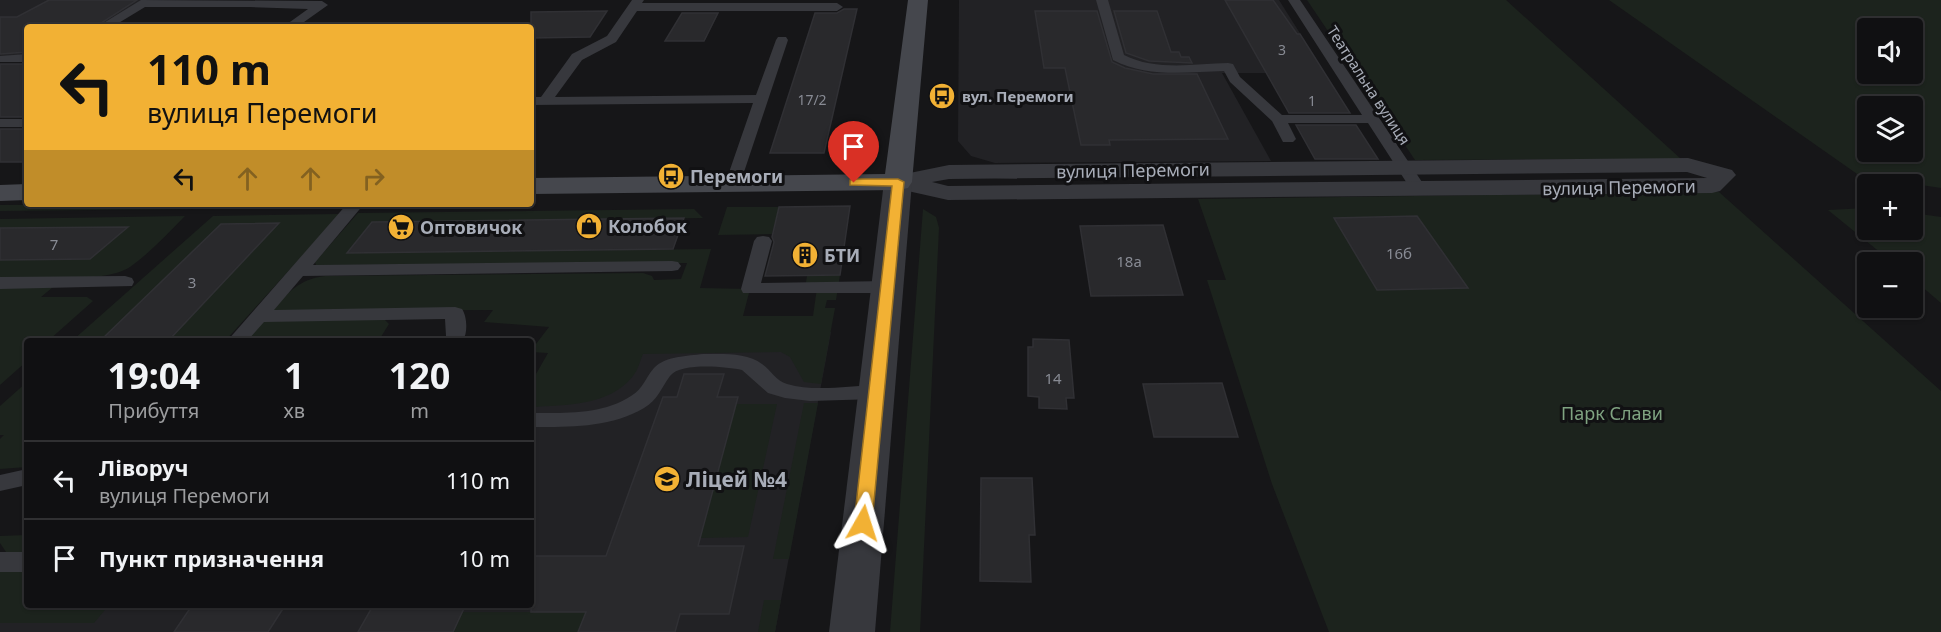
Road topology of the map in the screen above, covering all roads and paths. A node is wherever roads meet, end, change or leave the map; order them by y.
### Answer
1 (918, 0) edge
2 (1102, 0) edge
3 (1294, 0) edge
4 (146, 2) edge
5 (324, 3) edge
6 (636, 3) edge
7 (688, 3) edge
8 (756, 3) edge
9 (837, 7) dead end
10 (108, 24) edge
11 (293, 24) edge
12 (782, 40) dead end
13 (4, 58) dead end
14 (24, 58) edge
15 (762, 99) junction
16 (538, 101) edge
17 (1278, 119) junction
18 (1372, 119) junction
19 (0, 123) edge
20 (24, 123) edge
21 (1288, 139) dead end
22 (1403, 167) junction
23 (1472, 167) junction
24 (1136, 180) junction
25 (898, 182) junction
26 (733, 184) junction
27 (534, 186) edge
28 (1490, 188) junction
29 (1418, 189) junction
30 (24, 192) edge
31 (0, 193) edge
32 (353, 207) edge
33 (763, 241) dead end
34 (672, 266) dead end
35 (299, 271) junction
36 (125, 282) dead end
37 (0, 283) edge
38 (888, 287) junction
39 (259, 316) junction
40 (240, 338) edge
41 (454, 338) edge
42 (876, 392) junction
43 (534, 420) edge
44 (24, 478) edge
45 (0, 483) edge
46 (0, 562) edge
47 (24, 562) edge
48 (852, 632) edge

1 - 25 main road
2 - 17 lane
3 - 18 lane, Театральна вулиця
4 - 5 lane
4 - 10 lane
5 - 11 lane
6 - 7 lane
6 - 16 lane
7 - 8 lane
8 - 9 lane
12 - 15 lane
13 - 14 lane
15 - 16 lane
15 - 26 lane
17 - 18 lane
17 - 21 lane
18 - 22 lane, Театральна вулиця
19 - 20 lane
22 - 23 street, вулиця Перемоги
22 - 24 street, вулиця Перемоги
22 - 29 lane, Театральна вулиця
23 - 28 street
23 - 28 street, вулиця Перемоги
24 - 25 street, вулиця Перемоги
24 - 29 street, вулиця Перемоги
25 - 26 main road, вулиця Перемоги
25 - 38 street
26 - 27 main road, вулиця Перемоги
28 - 29 street, вулиця Перемоги
30 - 31 main road
32 - 35 lane
33 - 38 lane
34 - 35 lane
35 - 39 lane
36 - 37 lane
38 - 42 street
39 - 40 lane
39 - 41 lane
42 - 43 lane
42 - 48 street
44 - 45 lane
46 - 47 lane

